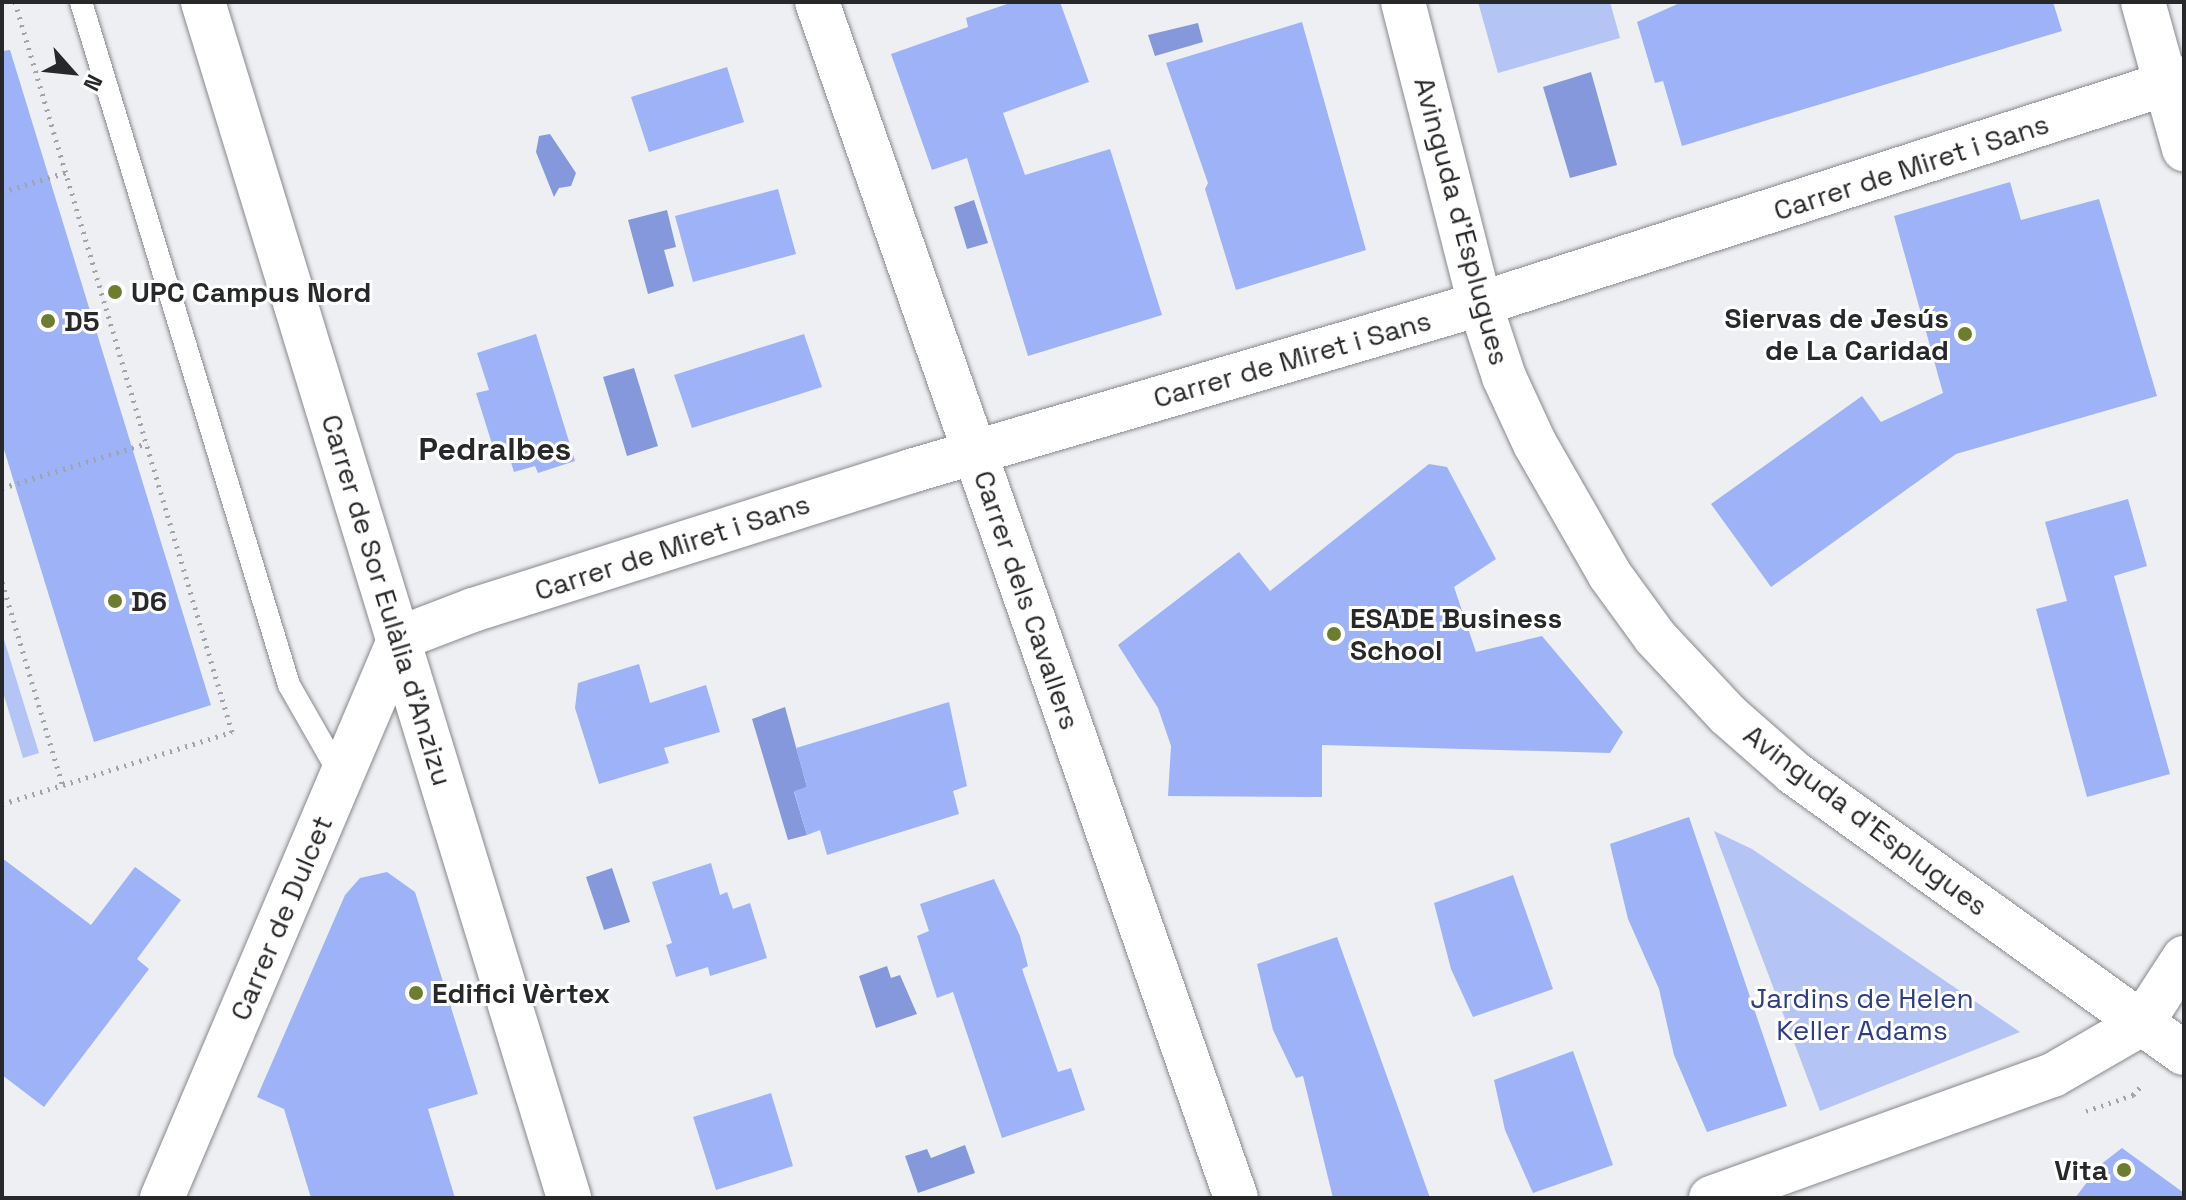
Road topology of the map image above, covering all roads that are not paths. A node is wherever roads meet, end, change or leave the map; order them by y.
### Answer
1 (81, 2) edge
2 (203, 2) edge
3 (817, 2) edge
4 (1403, 2) edge
5 (2143, 2) edge
6 (2176, 80) edge
7 (2184, 149) edge
8 (1480, 304) junction
9 (975, 451) junction
10 (400, 638) junction
11 (341, 776) junction
12 (2184, 958) edge
13 (2141, 1024) junction
14 (2184, 1053) edge
15 (162, 1198) edge
16 (569, 1198) edge
17 (1236, 1198) edge
18 (1711, 1198) edge

1 - 11 lane
2 - 10 street, Carrer de Sor Eulàlia d'Anzizu
3 - 9 street, Carrer dels Cavallers
4 - 8 street, Avinguda d'Esplugues
5 - 6 street
6 - 7 street
6 - 8 street, Carrer de Miret i Sans
8 - 9 street, Carrer de Miret i Sans
8 - 13 street, Avinguda d'Esplugues
9 - 10 street, Carrer de Miret i Sans
9 - 17 street, Carrer dels Cavallers
10 - 11 street, Carrer de Dulcet
10 - 16 street, Carrer de Sor Eulàlia d'Anzizu
11 - 15 street, Carrer de Dulcet
12 - 13 street
13 - 14 street, Avinguda d'Esplugues
13 - 18 street

